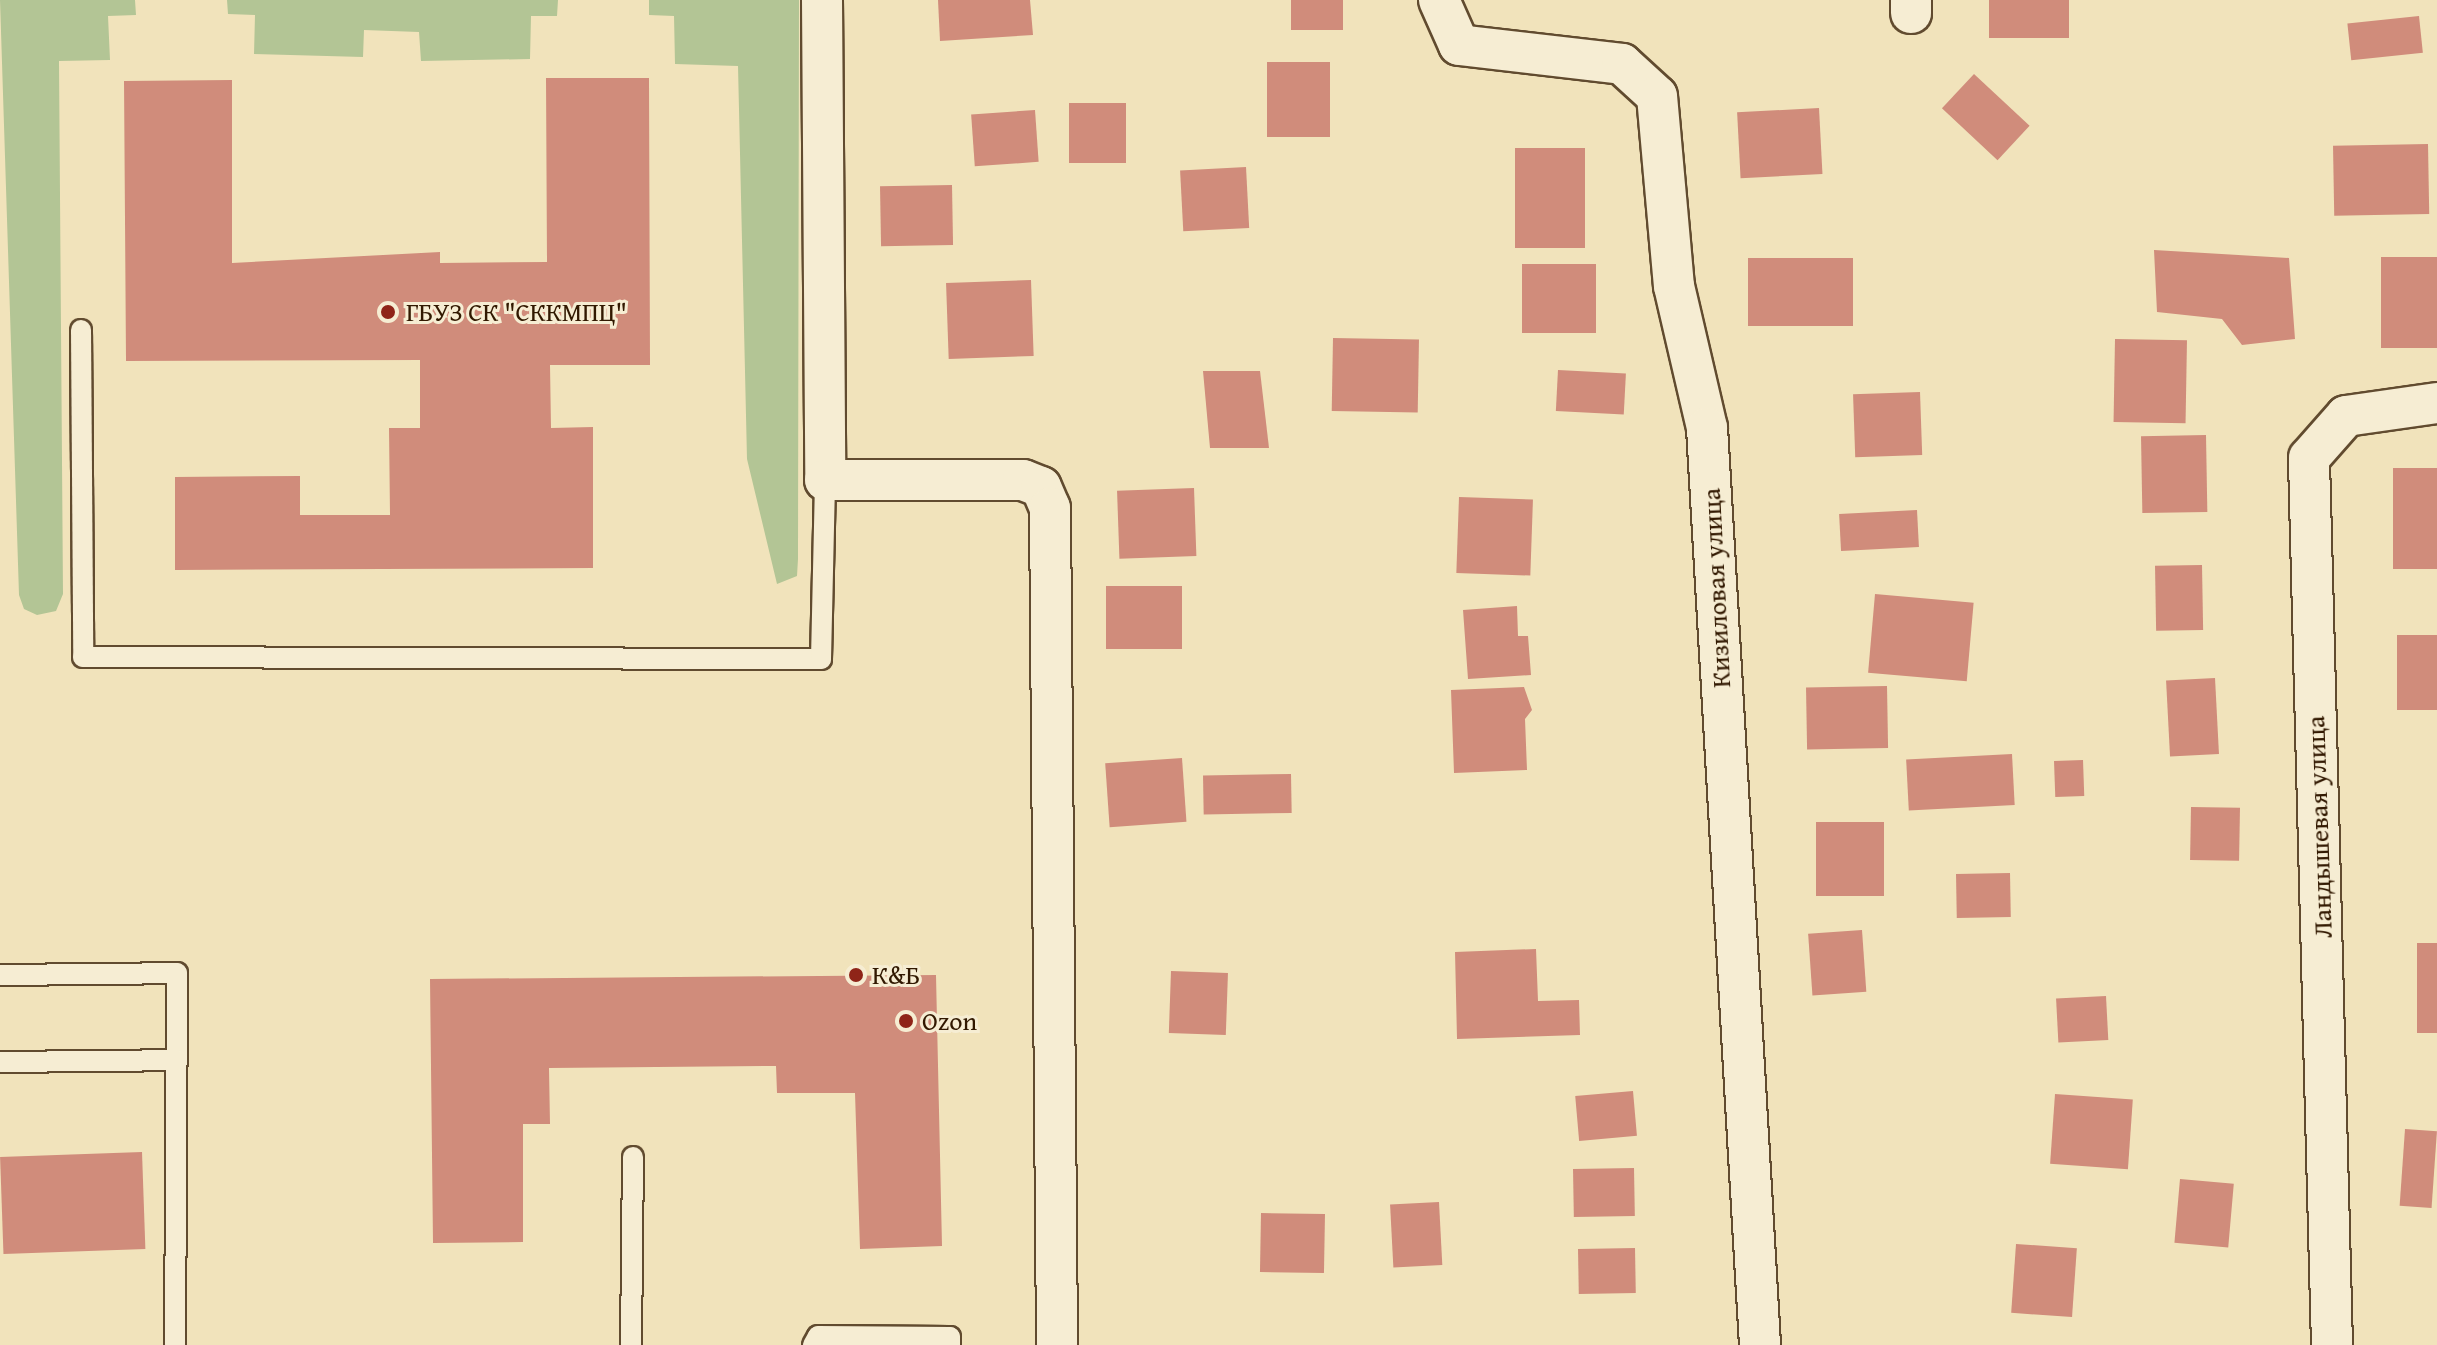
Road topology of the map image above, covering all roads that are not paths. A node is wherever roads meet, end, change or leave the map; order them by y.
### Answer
1 (822, 0) edge
2 (1439, 0) edge
3 (81, 330) dead end
4 (2437, 403) edge
5 (825, 480) junction
6 (0, 975) edge
7 (177, 1060) junction
8 (0, 1062) edge
9 (633, 1157) dead end
10 (175, 1345) edge
11 (631, 1345) edge
12 (813, 1345) edge
13 (950, 1345) edge
14 (1057, 1345) edge
15 (1760, 1345) edge
16 (2332, 1345) edge

1 - 5 street
2 - 15 street, Кизиловая улица
3 - 5 lane
4 - 16 street, Ландышевая улица
5 - 14 street
6 - 7 lane
7 - 8 lane
7 - 10 lane
9 - 11 lane
12 - 13 lane

